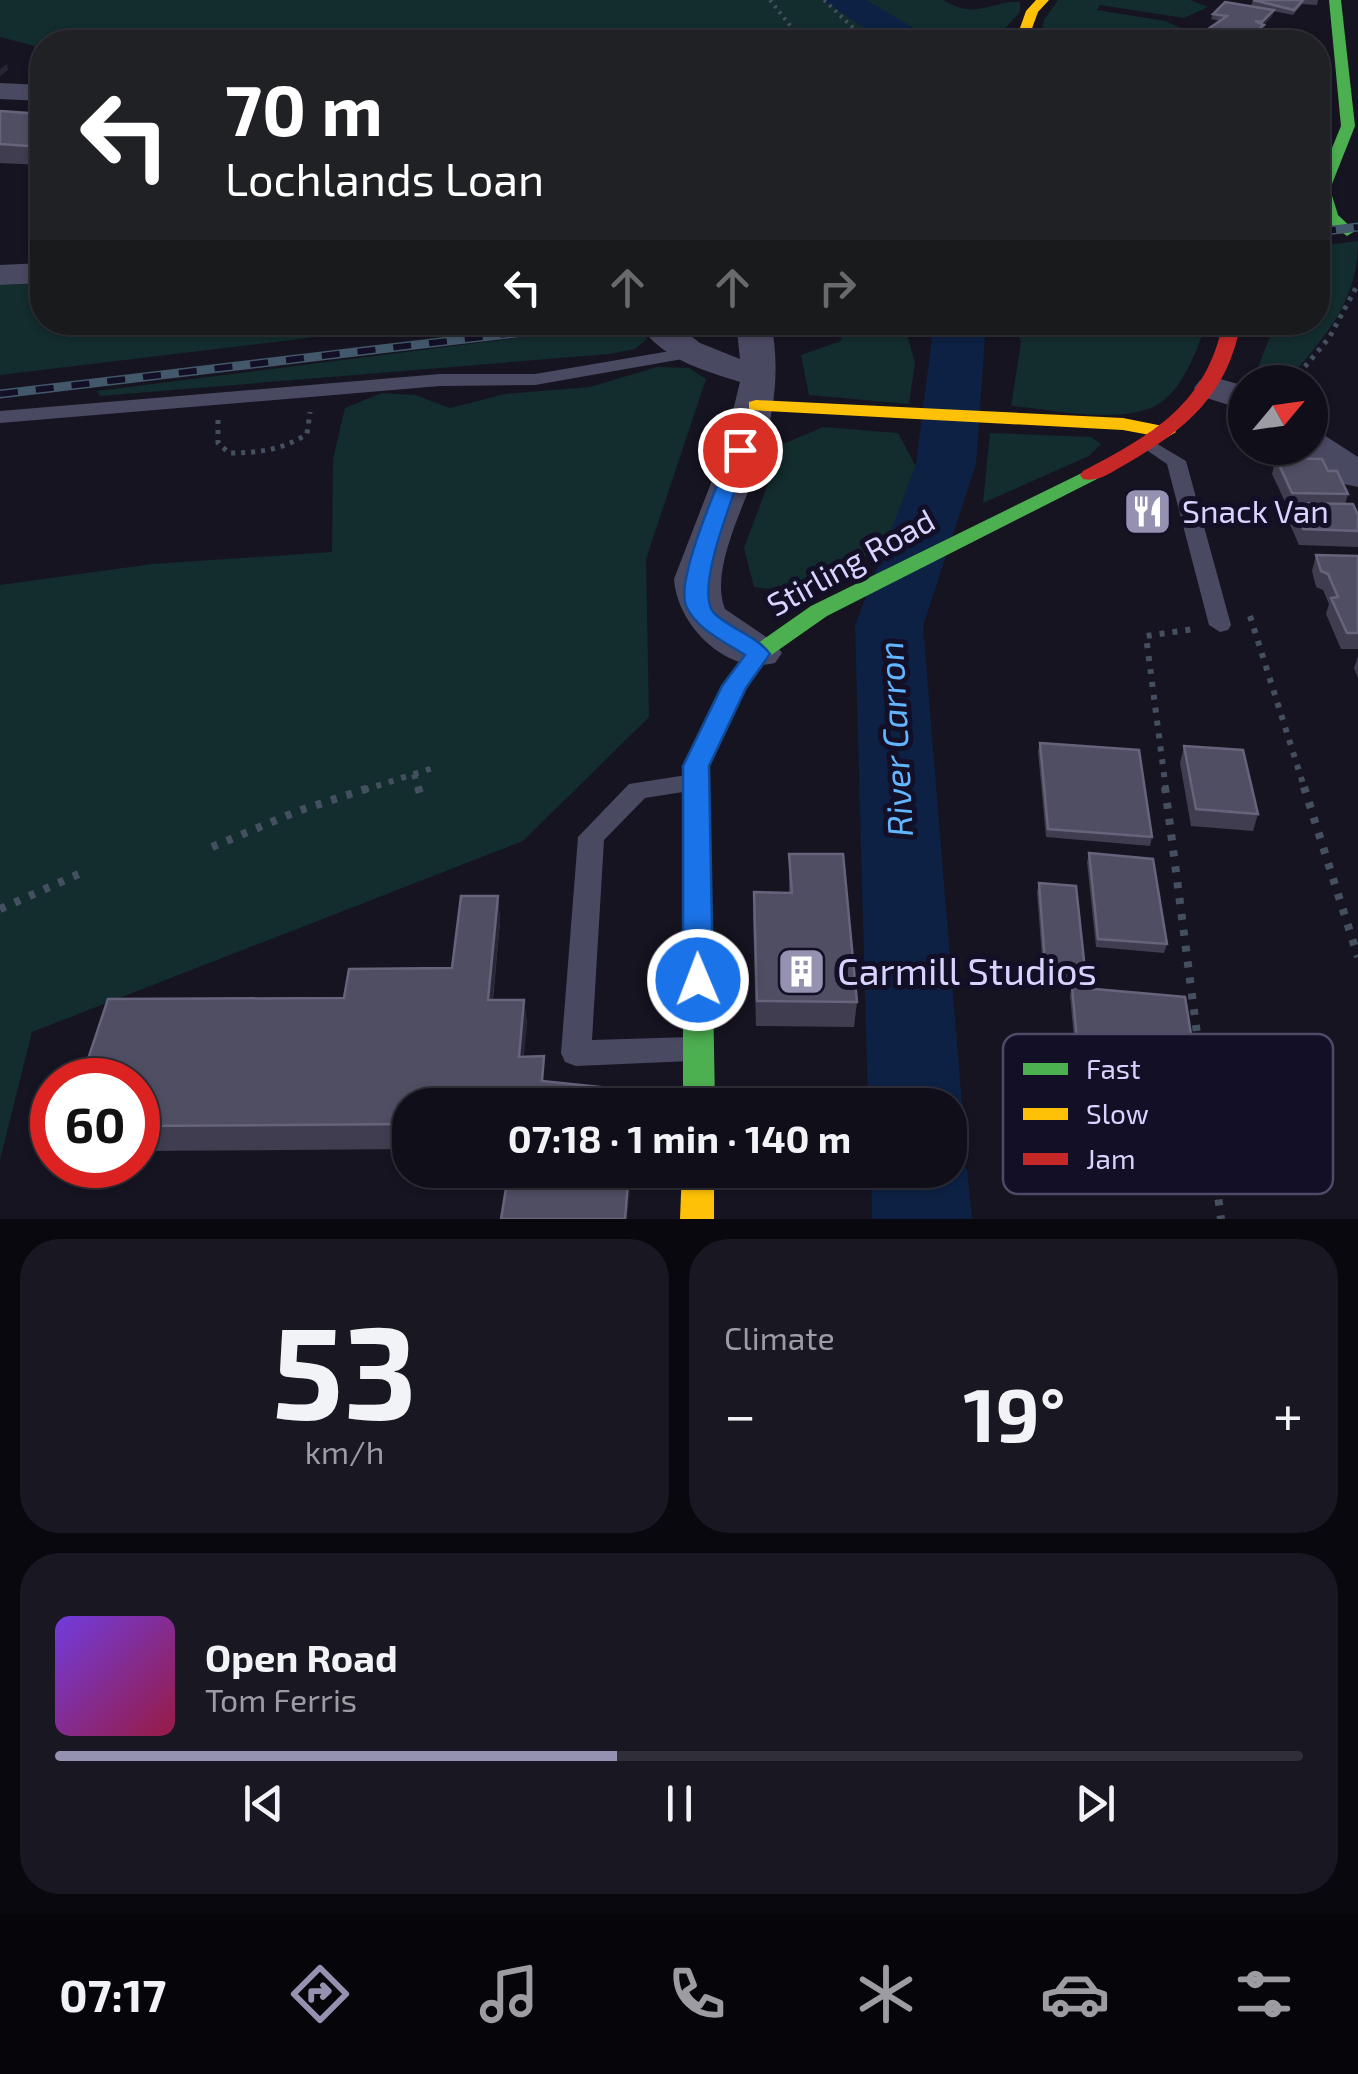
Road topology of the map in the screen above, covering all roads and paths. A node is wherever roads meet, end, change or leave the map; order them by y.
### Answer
1 (770, 0) edge
2 (824, 0) edge
3 (1042, 0) edge
4 (1334, 0) edge
5 (794, 30) edge
6 (855, 30) edge
7 (1026, 30) edge
8 (0, 91) edge
9 (30, 92) edge
10 (1330, 169) edge
11 (1330, 215) edge
12 (1347, 231) dead end
13 (30, 274) edge
14 (0, 275) edge
15 (1358, 284) edge
16 (1330, 334) edge
17 (663, 335) edge
18 (755, 335) edge
19 (1231, 335) edge
20 (1330, 335) edge
21 (688, 353) junction
22 (1230, 365) edge
23 (1306, 365) edge
24 (313, 391) junction
25 (757, 391) junction
26 (1228, 394) edge
27 (219, 399) junction
28 (0, 417) edge
29 (1158, 438) junction
30 (1328, 455) edge
31 (1358, 475) edge
32 (1244, 598) dead end
33 (1220, 625) joint
34 (758, 654) junction
35 (433, 768) dead end
36 (414, 774) junction
37 (696, 782) junction
38 (422, 800) dead end
39 (212, 847) dead end
40 (80, 874) dead end
41 (0, 909) edge
42 (1358, 958) edge
43 (1197, 1034) edge
44 (700, 1048) junction
45 (699, 1088) edge
46 (698, 1188) edge
47 (1218, 1194) edge
48 (697, 1219) edge
49 (1221, 1219) edge

1 - 5 path
2 - 6 path
3 - 7 main road
4 - 10 main road
8 - 9 street
11 - 12 main road
13 - 14 street
15 - 16 path
17 - 21 street
18 - 25 street
19 - 22 main road, Stirling Road
20 - 23 path
21 - 24 lane
21 - 25 street
24 - 27 lane
24 - 27 path
25 - 29 main road
25 - 34 street
26 - 29 main road, Stirling Road
27 - 28 lane
29 - 33 lane
29 - 34 main road, Stirling Road
30 - 31 street
32 - 42 path
33 - 43 path
34 - 37 main road, Stirling Road
35 - 36 path
36 - 38 path
36 - 39 path
37 - 44 main road, Stirling Road
37 - 44 lane
40 - 41 path
44 - 45 main road, Stirling Road
46 - 48 main road
47 - 49 path

